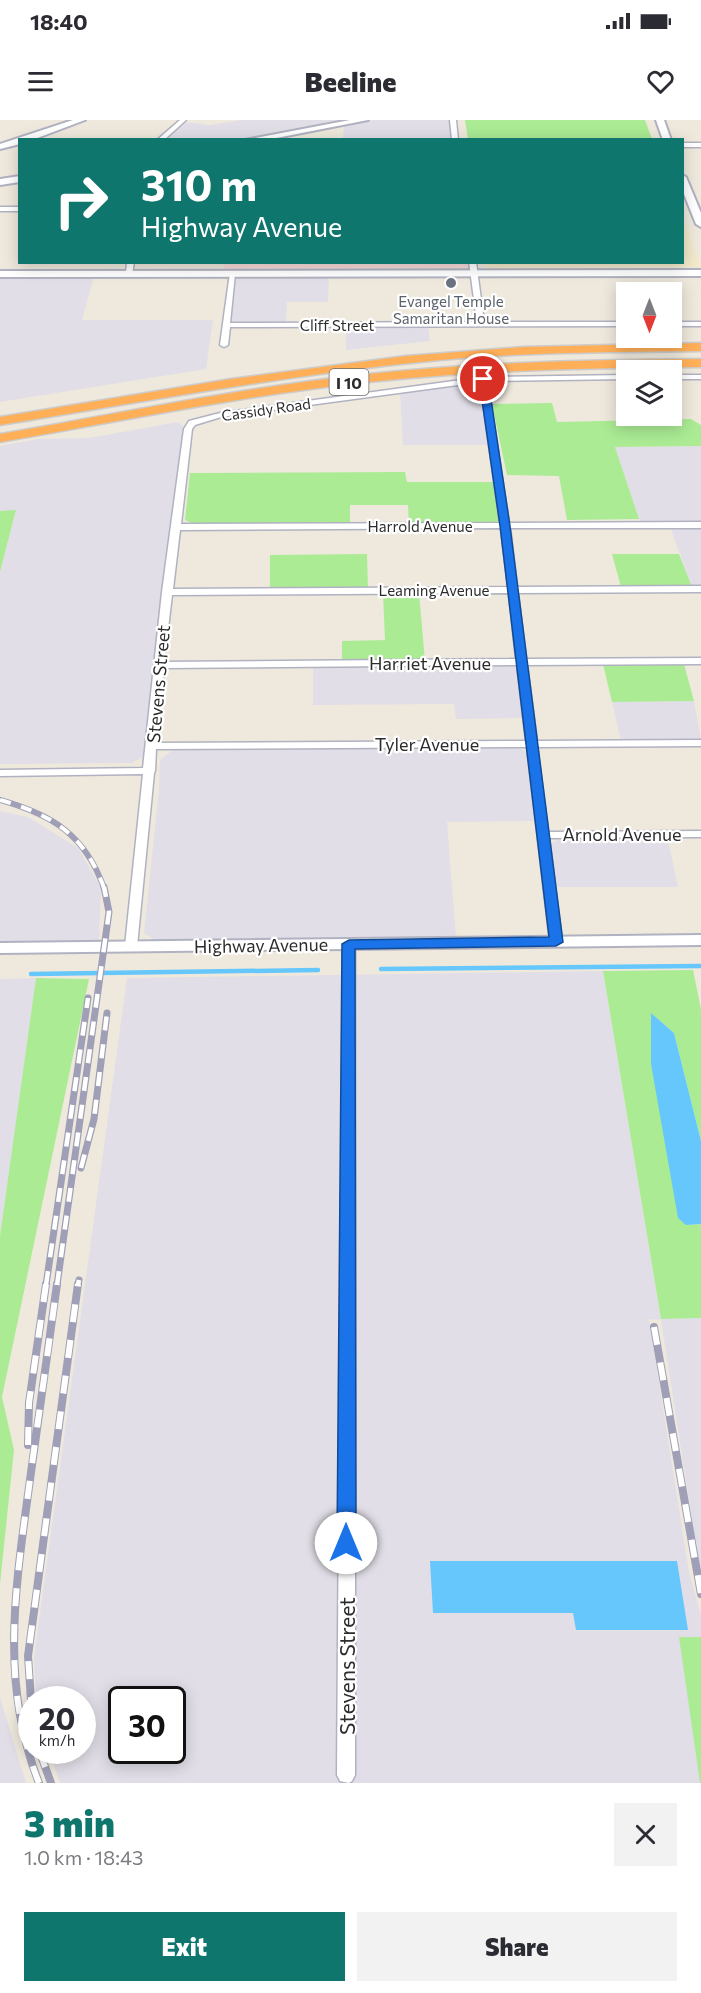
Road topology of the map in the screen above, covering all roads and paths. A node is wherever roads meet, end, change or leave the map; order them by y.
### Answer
1 (81, 120) edge
2 (183, 120) edge
3 (364, 120) edge
4 (453, 120) edge
5 (660, 120) edge
6 (27, 138) edge
7 (162, 138) edge
8 (260, 138) edge
9 (455, 138) edge
10 (666, 138) edge
11 (18, 141) edge
12 (684, 144) edge
13 (701, 145) edge
14 (0, 147) edge
15 (18, 179) edge
16 (684, 180) edge
17 (0, 182) edge
18 (697, 200) edge
19 (0, 208) edge
20 (18, 208) edge
21 (701, 224) edge
22 (131, 264) edge
23 (472, 264) edge
24 (701, 273) edge
25 (0, 274) edge
26 (129, 274) junction
27 (232, 274) junction
28 (474, 274) junction
29 (482, 324) junction
30 (616, 324) edge
31 (682, 324) edge
32 (701, 324) edge
33 (227, 325) junction
34 (224, 345) dead end
35 (701, 347) edge
36 (701, 363) edge
37 (616, 377) edge
38 (682, 377) edge
39 (701, 377) edge
40 (483, 379) junction
41 (0, 421) edge
42 (192, 423) joint
43 (0, 438) edge
44 (701, 525) edge
45 (505, 526) junction
46 (176, 527) junction
47 (513, 590) junction
48 (701, 590) edge
49 (167, 592) junction
50 (701, 661) edge
51 (521, 662) junction
52 (159, 664) junction
53 (701, 742) edge
54 (532, 744) junction
55 (153, 746) junction
56 (150, 771) junction
57 (0, 773) edge
58 (701, 834) edge
59 (542, 835) junction
60 (701, 940) edge
61 (556, 942) junction
62 (349, 944) junction
63 (130, 946) junction
64 (0, 948) edge
65 (345, 1775) dead end

1 - 6 street
2 - 7 street
3 - 8 street
4 - 9 street
5 - 10 street
11 - 14 street
12 - 13 street
15 - 17 street
16 - 18 street
18 - 21 street
19 - 20 street
22 - 26 street
23 - 28 street
24 - 28 street
25 - 26 street
26 - 27 street
27 - 28 street
27 - 33 street
28 - 29 street
29 - 30 street, Cliff Street
29 - 33 street, Cliff Street
31 - 32 street
33 - 34 street
35 - 41 highway, I 10
36 - 43 highway, I 10
37 - 40 street, Cassidy Road
38 - 39 street
40 - 42 street, Cassidy Road
40 - 45 street
42 - 46 street, Stevens Street
44 - 45 street, Harrold Avenue
45 - 46 street, Harrold Avenue
45 - 47 street
46 - 49 street, Stevens Street
47 - 48 street, Leaming Avenue
47 - 49 street, Leaming Avenue
47 - 51 street
49 - 52 street, Stevens Street
50 - 51 street, Harriet Avenue
51 - 52 street, Harriet Avenue
51 - 54 street
52 - 55 street, Stevens Street
53 - 54 street, Tyler Avenue
54 - 55 street, Tyler Avenue
54 - 59 street
55 - 56 street, Stevens Street
56 - 57 street
56 - 63 street, Stevens Street
58 - 59 street, Arnold Avenue
59 - 61 street
60 - 61 street, Highway Avenue
61 - 62 street, Highway Avenue
62 - 63 street, Highway Avenue
62 - 65 street, Stevens Street
63 - 64 street, Highway Avenue

